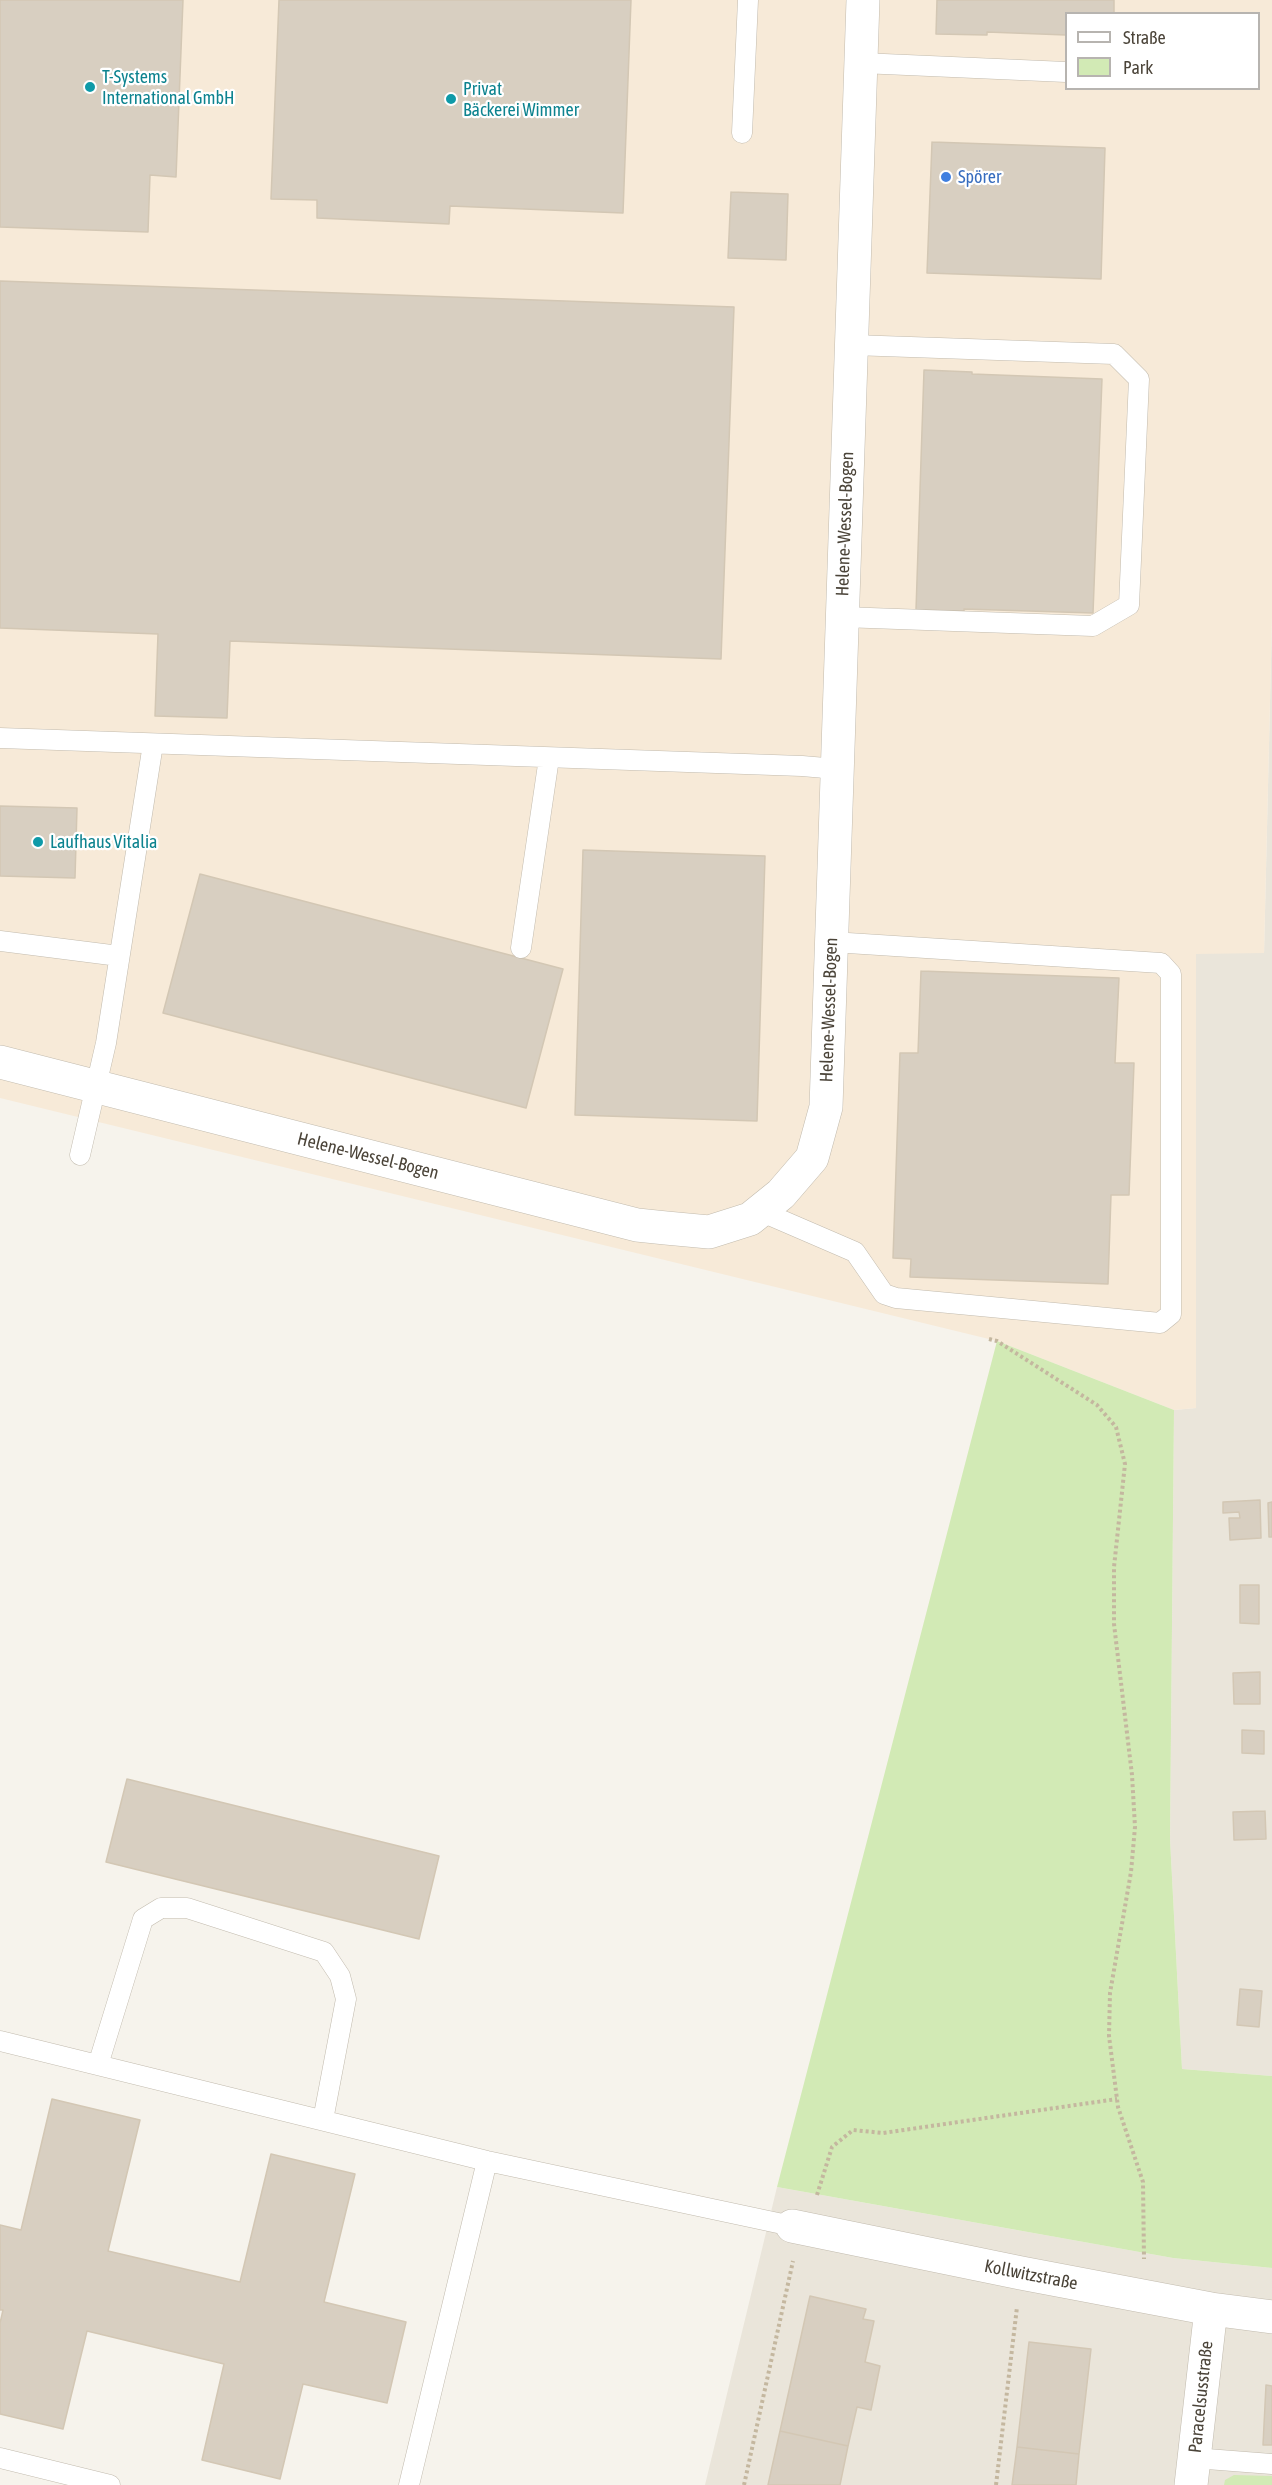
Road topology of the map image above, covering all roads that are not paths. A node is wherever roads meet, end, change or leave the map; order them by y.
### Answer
1 (748, 0) edge
2 (863, 0) edge
3 (861, 63) junction
4 (1065, 72) edge
5 (742, 133) dead end
6 (852, 345) junction
7 (842, 618) junction
8 (0, 738) edge
9 (153, 744) junction
10 (549, 758) junction
11 (837, 770) junction
12 (0, 941) edge
13 (832, 942) junction
14 (521, 948) dead end
15 (119, 956) junction
16 (0, 1062) edge
17 (96, 1086) junction
18 (80, 1155) dead end
19 (760, 1211) junction
20 (0, 2041) edge
21 (98, 2065) junction
22 (322, 2120) junction
23 (487, 2161) junction
24 (800, 2227) joint
25 (1211, 2309) junction
26 (1272, 2317) edge
27 (0, 2458) edge
28 (1272, 2464) edge
29 (1192, 2471) edge
30 (110, 2485) edge
31 (409, 2485) edge

1 - 5 lane
2 - 3 street, Helene-Wessel-Bogen
3 - 4 lane
3 - 6 street, Helene-Wessel-Bogen
6 - 7 street, Helene-Wessel-Bogen
6 - 7 lane
7 - 11 street, Helene-Wessel-Bogen
8 - 9 lane
9 - 10 lane
9 - 15 lane
10 - 11 lane
10 - 14 lane
11 - 13 street, Helene-Wessel-Bogen
12 - 15 lane
13 - 19 street, Helene-Wessel-Bogen
13 - 19 lane
15 - 17 lane
16 - 17 street, Helene-Wessel-Bogen
17 - 18 lane
17 - 19 street, Helene-Wessel-Bogen
20 - 21 lane
21 - 22 lane
21 - 22 lane
22 - 23 lane
23 - 24 lane
23 - 31 lane
24 - 25 street, Kollwitzstraße
25 - 26 street, Kollwitzstraße
25 - 29 street, Paracelsusstraße
27 - 30 lane
28 - 29 lane

